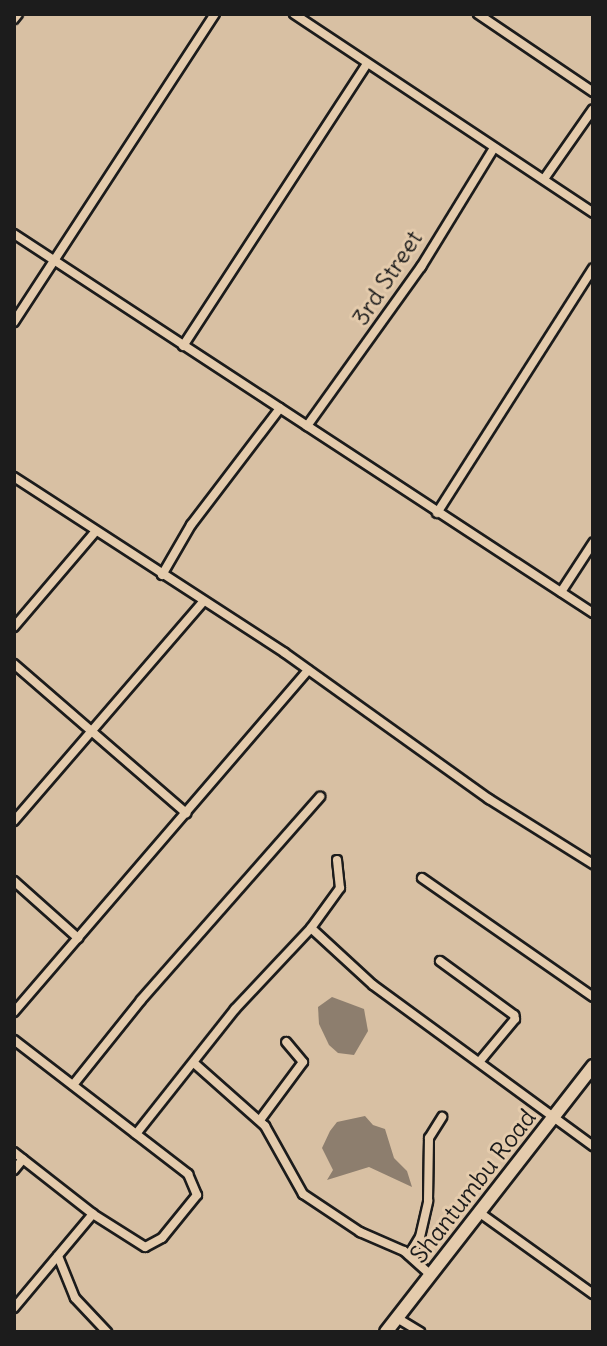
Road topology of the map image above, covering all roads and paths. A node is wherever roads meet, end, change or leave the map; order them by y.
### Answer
1 (18, 14) edge
2 (215, 14) edge
3 (294, 14) edge
4 (478, 14) edge
5 (14, 19) edge
6 (367, 64) junction
7 (593, 92) edge
8 (593, 109) edge
9 (494, 148) junction
10 (544, 179) junction
11 (593, 213) edge
12 (14, 234) edge
13 (53, 260) junction
14 (593, 268) edge
15 (14, 322) edge
16 (183, 346) junction
17 (280, 408) junction
18 (307, 426) junction
19 (14, 477) edge
20 (437, 513) junction
21 (95, 532) junction
22 (593, 543) edge
23 (162, 575) junction
24 (561, 592) junction
25 (203, 602) junction
26 (593, 613) edge
27 (14, 627) edge
28 (14, 664) edge
29 (308, 670) junction
30 (90, 733) junction
31 (320, 797) dead end
32 (186, 813) junction
33 (14, 821) edge
34 (337, 860) dead end
35 (593, 864) edge
36 (422, 878) dead end
37 (14, 881) edge
38 (311, 928) junction
39 (78, 938) junction
40 (440, 961) dead end
41 (593, 997) edge
42 (14, 1012) edge
43 (14, 1040) edge
44 (286, 1042) dead end
45 (480, 1061) junction
46 (194, 1063) junction
47 (593, 1066) edge
48 (73, 1085) junction
49 (442, 1117) dead end
50 (554, 1117) junction
51 (260, 1120) junction
52 (136, 1134) junction
53 (593, 1146) edge
54 (14, 1152) edge
55 (23, 1159) junction
56 (14, 1170) edge
57 (480, 1213) junction
58 (93, 1214) junction
59 (409, 1255) junction
60 (58, 1256) junction
61 (431, 1275) junction
62 (593, 1294) edge
63 (14, 1308) edge
64 (397, 1318) junction
65 (107, 1332) edge
66 (386, 1332) edge
67 (420, 1332) edge

1 - 5 street
2 - 13 street
3 - 6 street
4 - 7 street
6 - 9 street
6 - 16 street
8 - 10 street
9 - 10 street
9 - 18 street, 3rd Street
10 - 11 street
12 - 13 street
13 - 15 street
13 - 16 street
14 - 20 street
16 - 17 street
17 - 18 street
17 - 23 street
18 - 20 street
19 - 21 street
20 - 24 street
21 - 23 street
21 - 27 street
22 - 24 street
23 - 25 street
24 - 26 street
25 - 29 street
25 - 30 street
28 - 30 street
29 - 32 street
29 - 35 street
30 - 32 street
30 - 33 street
31 - 48 street
32 - 39 street
34 - 38 street
36 - 41 street
37 - 39 street
38 - 45 street
38 - 46 street
39 - 42 street
40 - 45 street
43 - 48 street
44 - 51 street
45 - 50 street
46 - 51 street
46 - 52 street
47 - 50 street, Shantumbu Road
48 - 52 street
49 - 59 street
50 - 53 street
50 - 57 street, Shantumbu Road
51 - 59 street
52 - 58 street
54 - 55 street
55 - 56 street
55 - 58 street
57 - 61 street, Shantumbu Road
57 - 62 street
58 - 60 street
59 - 61 street
60 - 63 street
60 - 65 street
61 - 64 street, Shantumbu Road
64 - 66 street, Shantumbu Road
64 - 67 street

